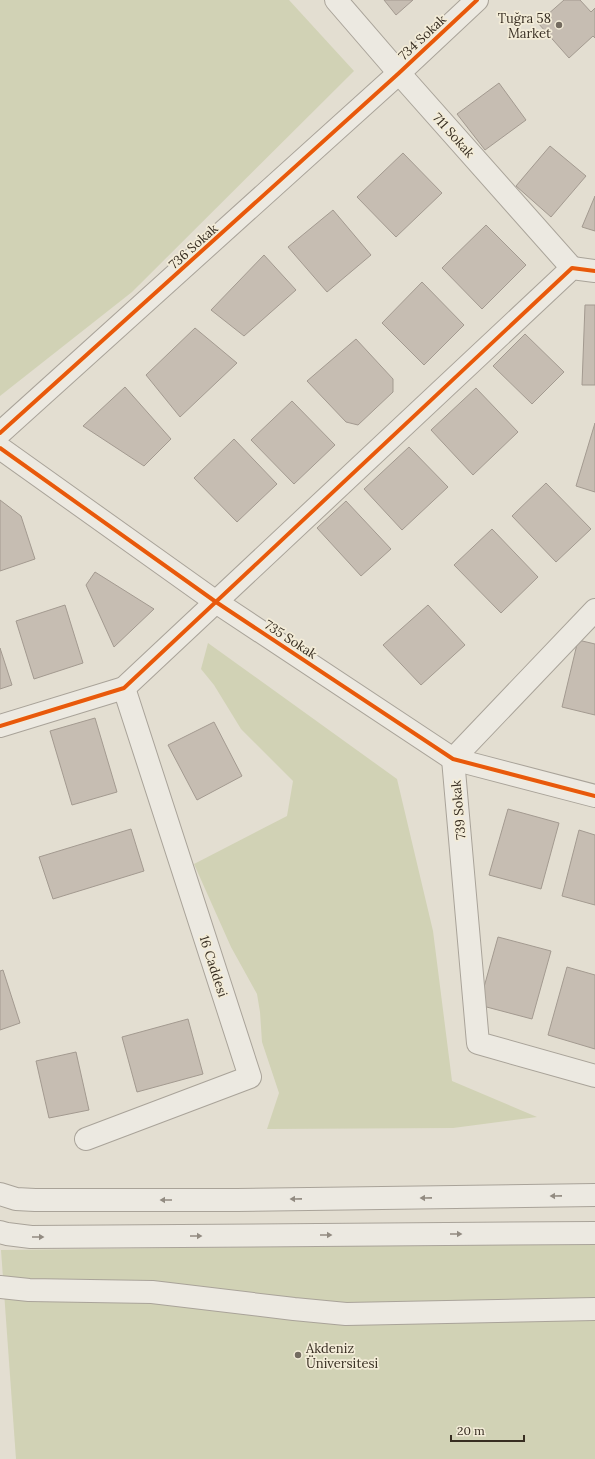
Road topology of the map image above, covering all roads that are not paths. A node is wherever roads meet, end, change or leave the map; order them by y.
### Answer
1 (336, 0) edge
2 (477, 0) edge
3 (399, 73) junction
4 (572, 268) junction
5 (595, 271) edge
6 (0, 433) edge
7 (0, 448) edge
8 (216, 602) junction
9 (595, 610) edge
10 (124, 688) junction
11 (0, 726) edge
12 (453, 759) junction
13 (595, 796) edge
14 (595, 1076) edge
15 (86, 1139) dead end
16 (0, 1194) edge
17 (595, 1195) edge
18 (0, 1232) edge
19 (595, 1233) edge
20 (0, 1287) edge
21 (595, 1309) edge

1 - 3 street, 711 Sokak
2 - 3 street, 734 Sokak
3 - 4 street, 711 Sokak
3 - 6 street, 736 Sokak
4 - 5 street
4 - 8 street
7 - 8 street, 735 Sokak
8 - 10 street
8 - 12 street, 735 Sokak
9 - 12 street
10 - 11 street
10 - 15 street, 16 Caddesi
12 - 13 street, 735 Sokak
12 - 14 street, 739 Sokak
17 -> 16 street
18 -> 19 street
20 - 21 street

